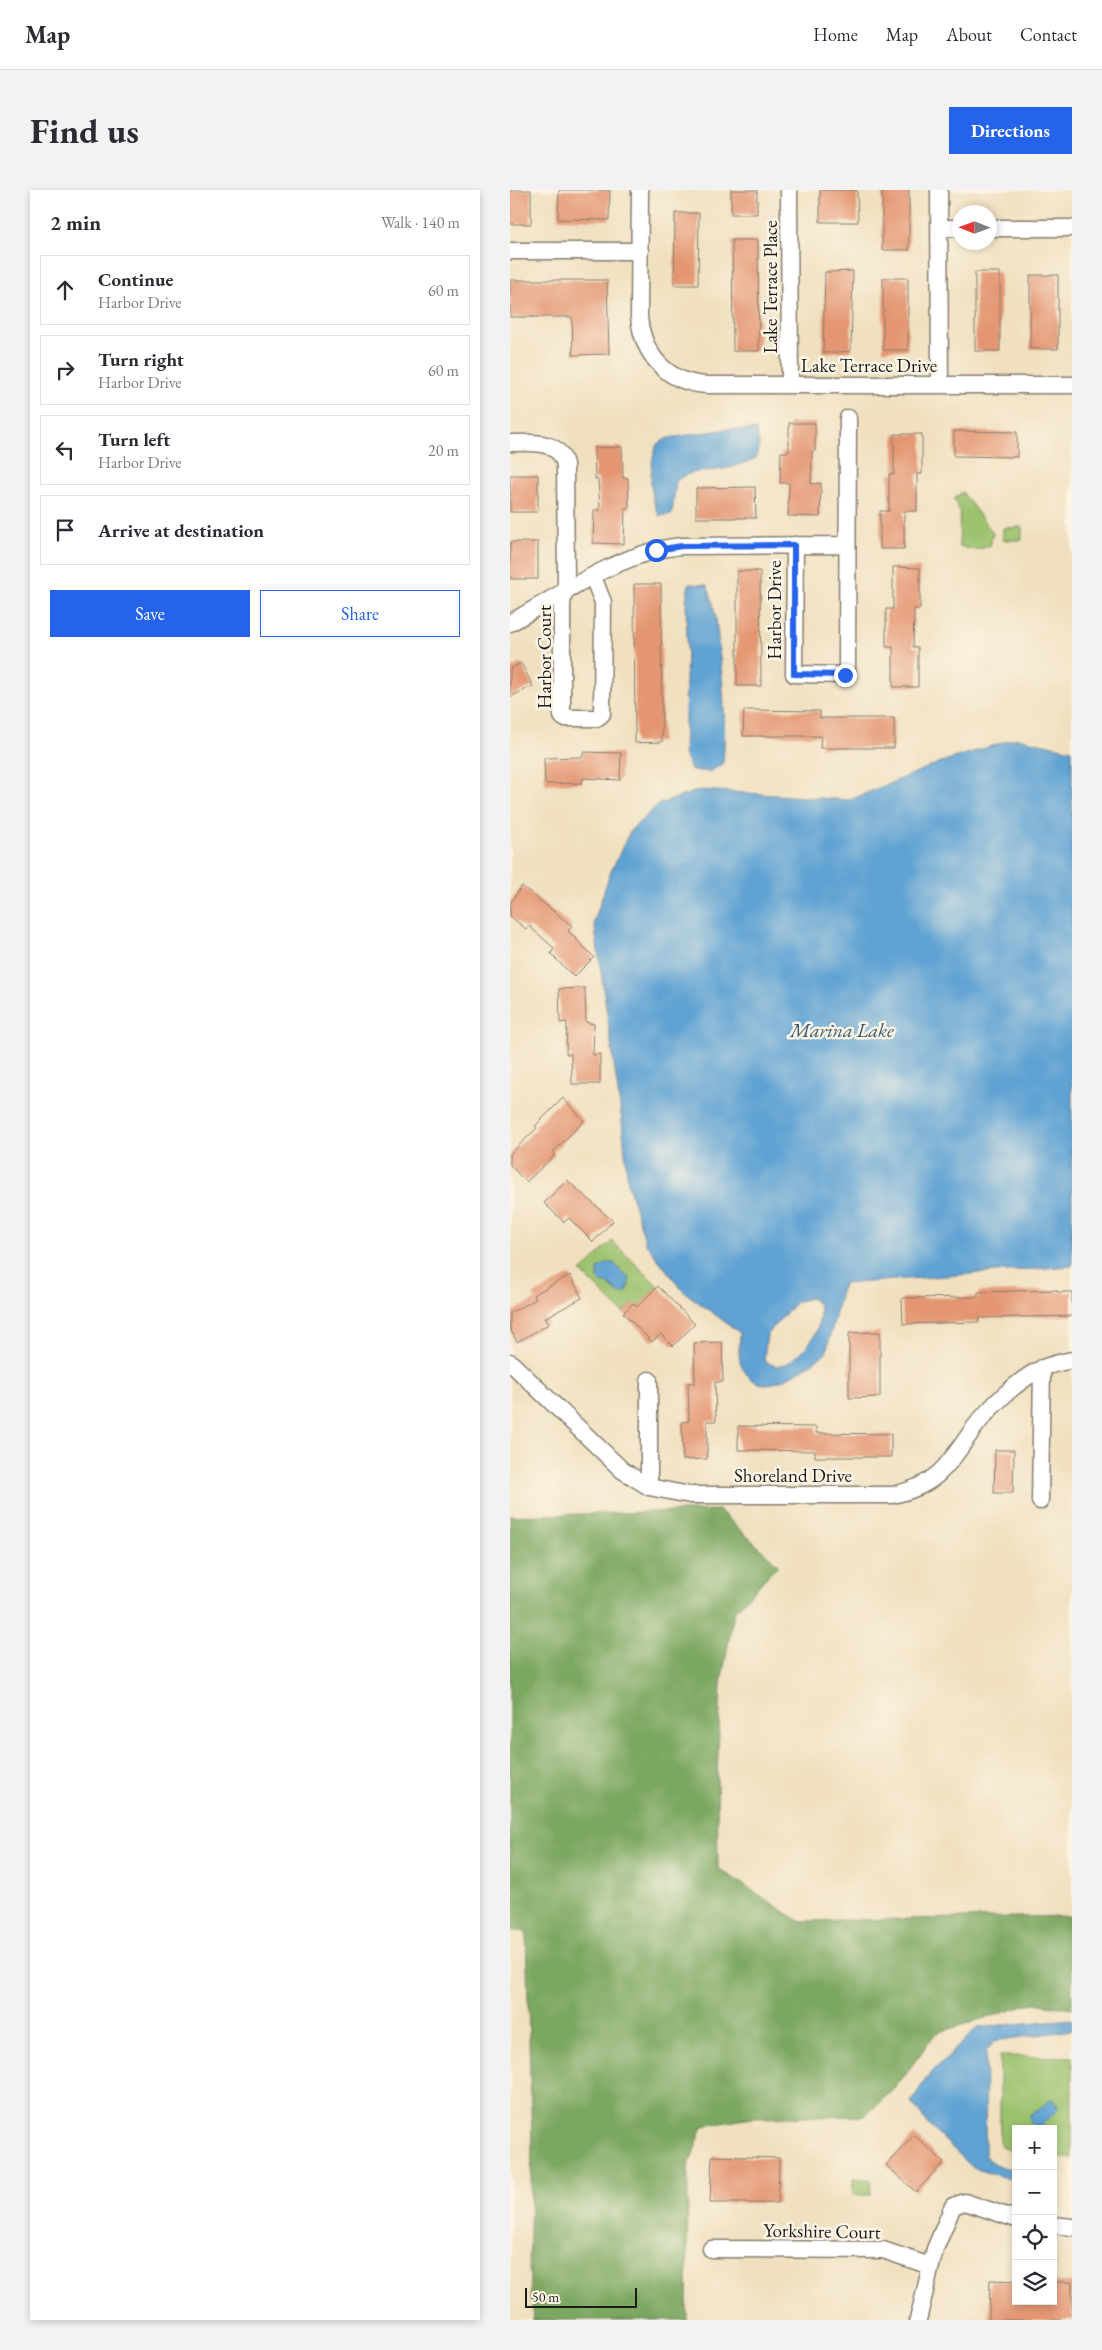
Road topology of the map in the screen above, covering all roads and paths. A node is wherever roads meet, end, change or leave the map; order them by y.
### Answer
1 (640, 190) edge
2 (789, 190) edge
3 (939, 190) edge
4 (939, 228) junction
5 (952, 228) edge
6 (997, 228) edge
7 (1071, 228) dead end
8 (510, 251) edge
9 (640, 251) junction
10 (790, 385) junction
11 (940, 385) junction
12 (1072, 385) edge
13 (848, 418) dead end
14 (510, 443) edge
15 (794, 545) junction
16 (848, 545) junction
17 (593, 577) junction
18 (565, 592) junction
19 (510, 623) edge
20 (1072, 1360) edge
21 (510, 1362) edge
22 (1042, 1368) junction
23 (649, 1380) dead end
24 (649, 1487) junction
25 (1040, 1501) dead end
26 (1012, 2218) edge
27 (1057, 2226) edge
28 (1072, 2227) edge
29 (711, 2249) dead end
30 (930, 2266) junction
31 (918, 2320) edge

1 - 9 street
2 - 10 street, Lake Terrace Place
3 - 4 street
4 - 5 street
4 - 11 street
6 - 7 street
8 - 9 street
9 - 10 street, Lake Terrace Drive
10 - 11 street, Lake Terrace Drive
11 - 12 street, Lake Terrace Drive
13 - 16 street, Harbor Drive
14 - 18 street, Harbor Court
15 - 16 street, Harbor Drive
15 - 16 street, Harbor Drive
15 - 17 street, Harbor Drive
17 - 18 street, Harbor Drive
17 - 18 street, Harbor Court
18 - 19 street, Harbor Drive
20 - 22 street, Shoreland Drive
21 - 24 street, Shoreland Drive
22 - 24 street, Shoreland Drive
22 - 25 street
23 - 24 street
26 - 30 street
27 - 28 street
29 - 30 street, Yorkshire Court
30 - 31 street

